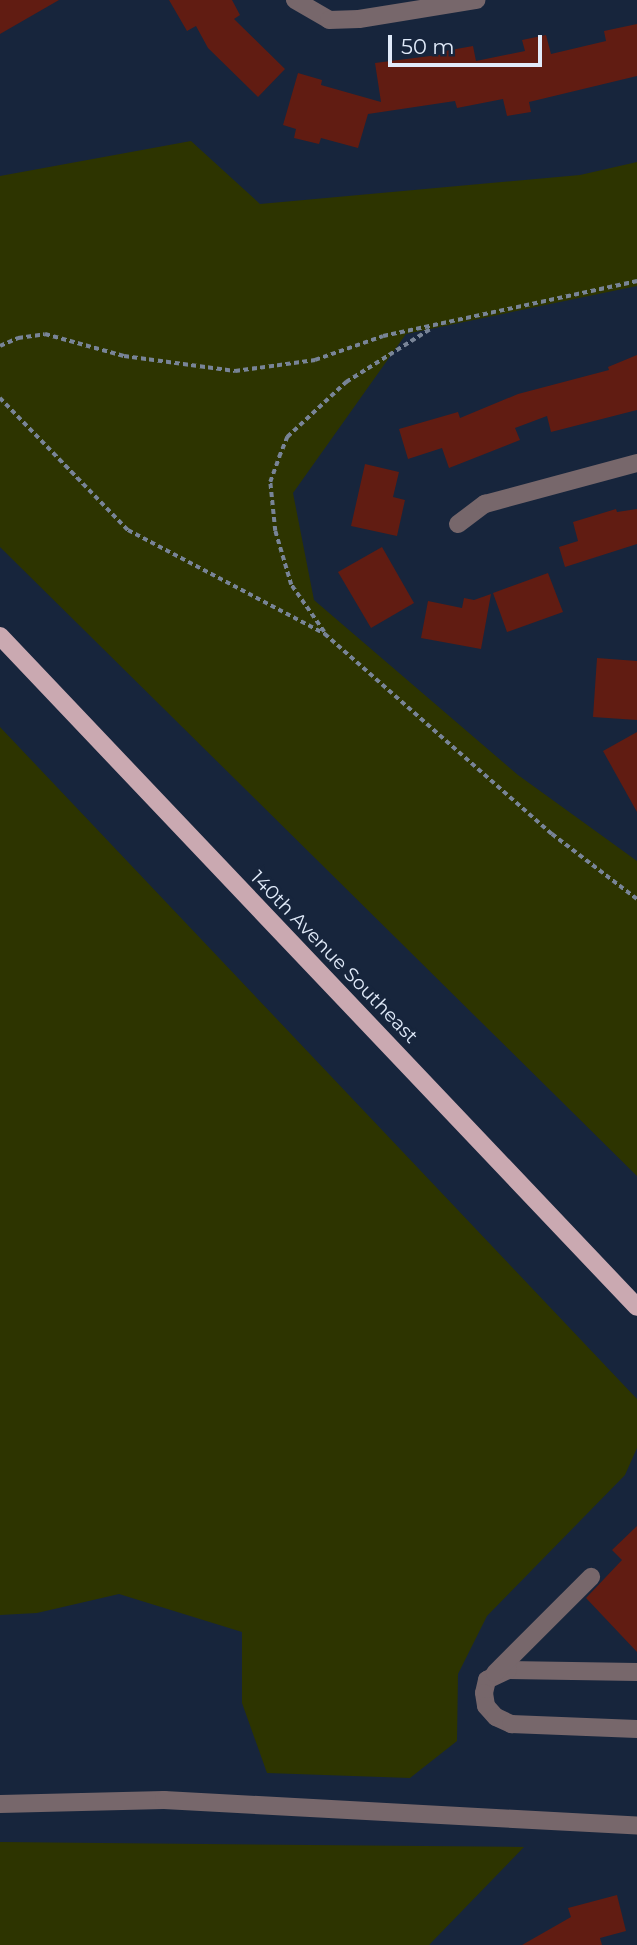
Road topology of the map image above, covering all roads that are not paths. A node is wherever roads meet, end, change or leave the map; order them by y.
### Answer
1 (476, 0) edge
2 (297, 2) edge
3 (637, 463) edge
4 (458, 524) dead end
5 (0, 636) edge
6 (637, 1307) edge
7 (591, 1577) dead end
8 (637, 1672) edge
9 (487, 1680) junction
10 (637, 1729) edge
11 (0, 1804) edge
12 (637, 1825) edge

1 - 2 street
3 - 4 street
5 - 6 main road, 140th Avenue Southeast
7 - 9 street
8 - 9 street
9 - 10 street
11 - 12 street

